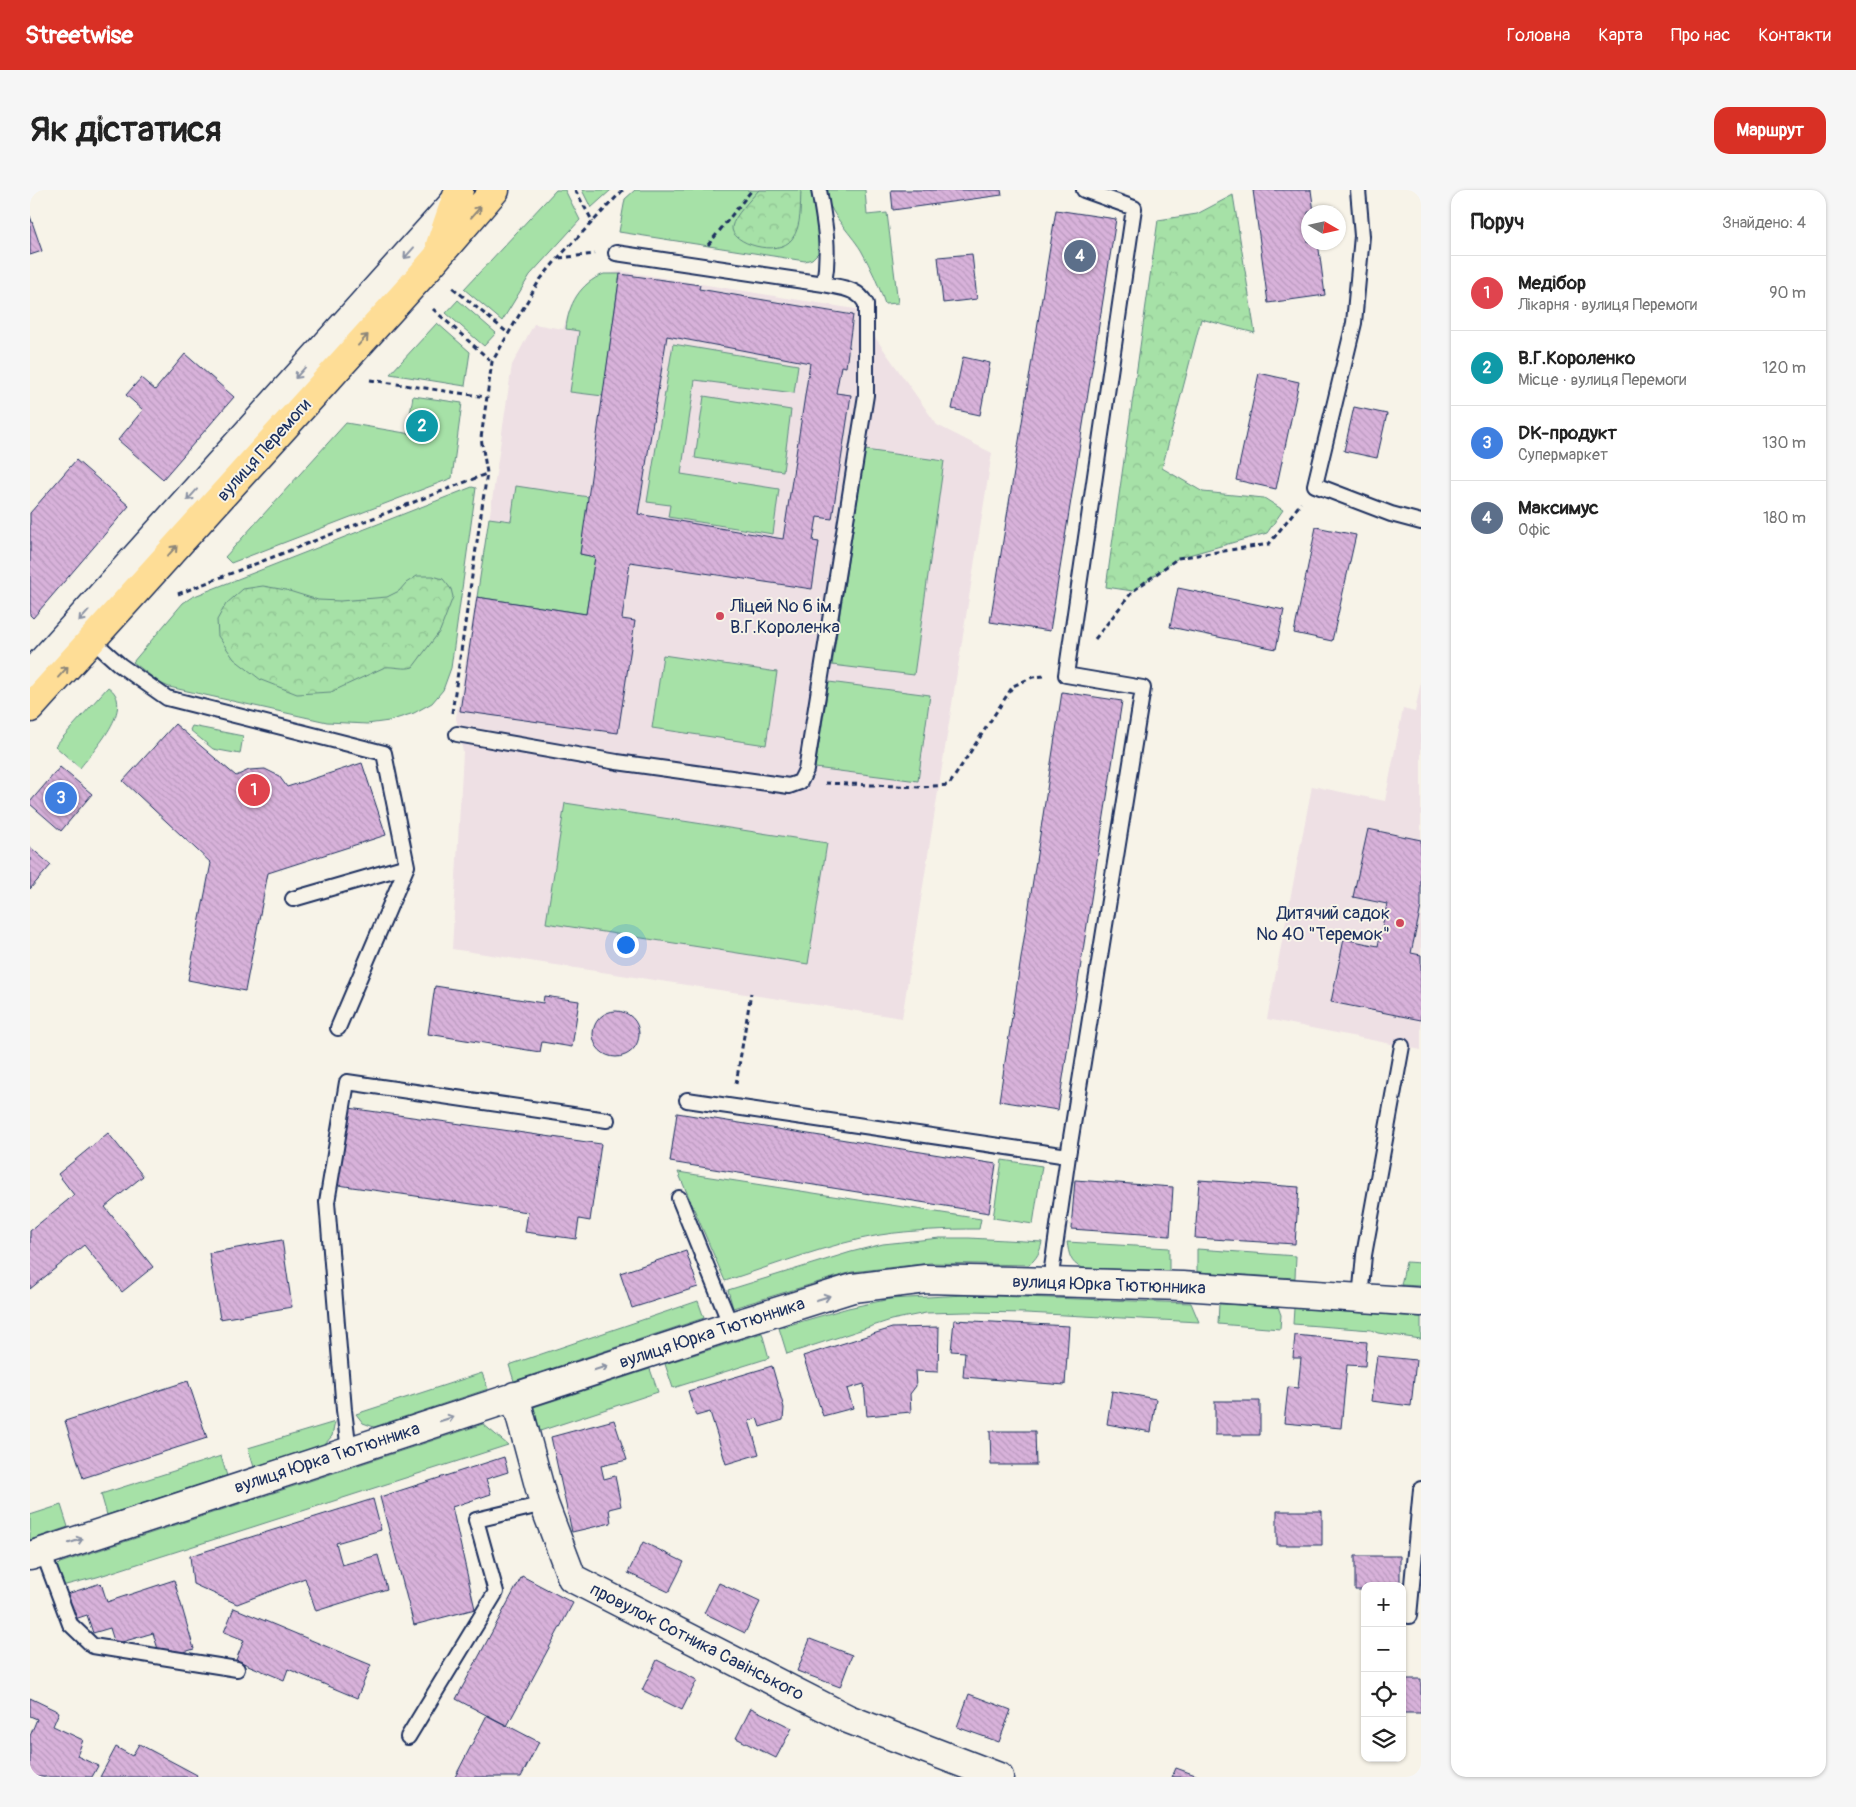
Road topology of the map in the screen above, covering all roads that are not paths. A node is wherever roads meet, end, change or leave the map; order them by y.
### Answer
1 (495, 190) edge
2 (819, 190) edge
3 (1084, 190) edge
4 (1358, 190) edge
5 (460, 193) edge
6 (616, 253) road end
7 (434, 260) junction
8 (824, 284) junction
9 (1421, 522) edge
10 (92, 640) junction
11 (30, 674) edge
12 (30, 708) edge
13 (457, 734) road end
14 (407, 866) junction
15 (292, 899) dead end
16 (338, 1028) dead end
17 (1402, 1046) dead end
18 (687, 1100) dead end
19 (607, 1120) dead end
20 (1068, 1156) junction
21 (678, 1198) dead end
22 (1050, 1282) junction
23 (1360, 1299) junction
24 (1421, 1302) edge
25 (731, 1326) junction
26 (515, 1396) junction
27 (350, 1451) junction
28 (1421, 1489) edge
29 (544, 1504) junction
30 (36, 1554) edge
31 (1409, 1616) dead end
32 (237, 1669) dead end
33 (408, 1738) dead end
34 (999, 1777) edge

7 -> 1 main road, вулиця Перемоги
2 - 8 lane
3 - 20 lane
4 - 9 lane
5 - 7 main road
5 -> 11 street, вулиця Перемоги
6 - 8 lane
10 -> 7 main road, вулиця Перемоги
8 - 13 lane
12 -> 10 main road, вулиця Перемоги
10 - 14 lane
14 - 15 lane
14 - 16 lane
17 - 23 lane
18 - 20 lane
19 - 27 lane
20 - 22 lane
21 - 25 lane
22 - 23 street, вулиця Юрка Тютюнника
25 -> 22 street, вулиця Юрка Тютюнника
23 - 24 street, вулиця Юрка Тютюнника
26 -> 25 street, вулиця Юрка Тютюнника
27 -> 26 street, вулиця Юрка Тютюнника
26 - 29 street, провулок Сотника Савінського
30 -> 27 street, вулиця Юрка Тютюнника
28 - 31 lane
29 - 33 lane
29 - 34 street, провулок Сотника Савінського
30 - 32 lane

